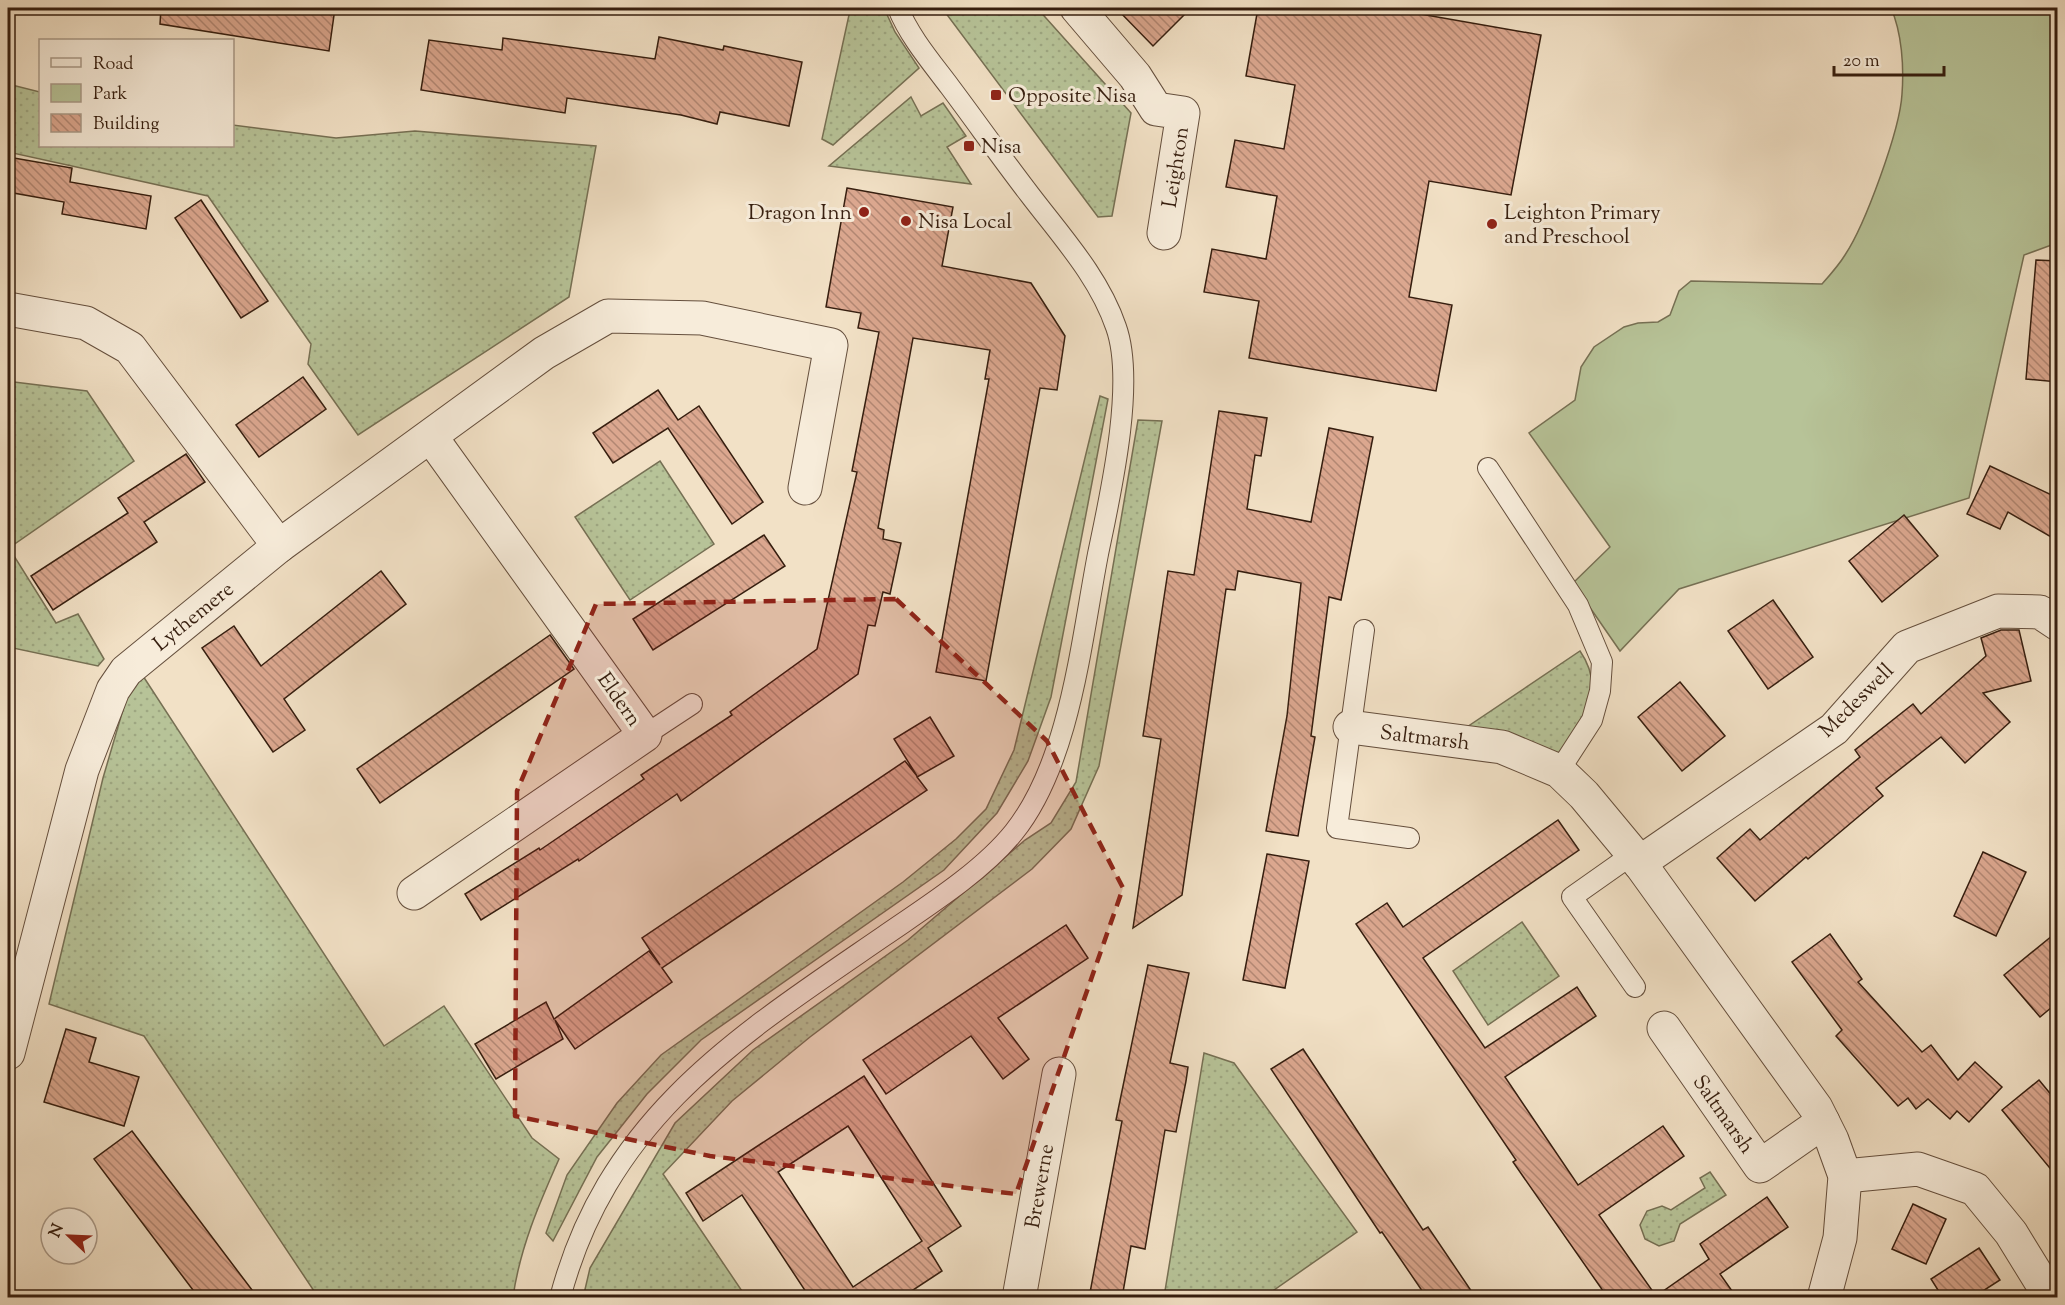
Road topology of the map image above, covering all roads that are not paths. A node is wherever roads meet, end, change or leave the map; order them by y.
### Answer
1 (898, 8) edge
2 (1077, 8) edge
3 (1164, 233) dead end
4 (8, 309) edge
5 (431, 437) junction
6 (1488, 468) dead end
7 (805, 488) dead end
8 (279, 546) junction
9 (2058, 624) edge
10 (1364, 630) dead end
11 (692, 704) dead end
12 (1350, 728) junction
13 (645, 735) junction
14 (1562, 774) junction
15 (1409, 838) dead end
16 (1636, 858) junction
17 (414, 893) dead end
18 (1635, 987) dead end
19 (1664, 1028) dead end
20 (8, 1053) edge
21 (1059, 1074) dead end
22 (1823, 1122) junction
23 (1845, 1176) junction
24 (560, 1298) edge
25 (1019, 1298) edge
26 (1824, 1298) edge
27 (2051, 1298) edge

1 - 24 lane
2 - 3 street, Leighton
4 - 8 street
5 - 7 street
5 - 8 street
5 - 13 street, Eldern
6 - 14 lane
8 - 20 street, Lythemere
9 - 16 street, Medeswell
10 - 12 lane
11 - 13 lane
12 - 14 street, Saltmarsh
12 - 15 lane
13 - 17 street, Eldern
14 - 16 street
16 - 18 lane
16 - 22 street
19 - 22 street, Saltmarsh
21 - 25 street, Brewerne
22 - 23 street
23 - 26 street
23 - 27 street

